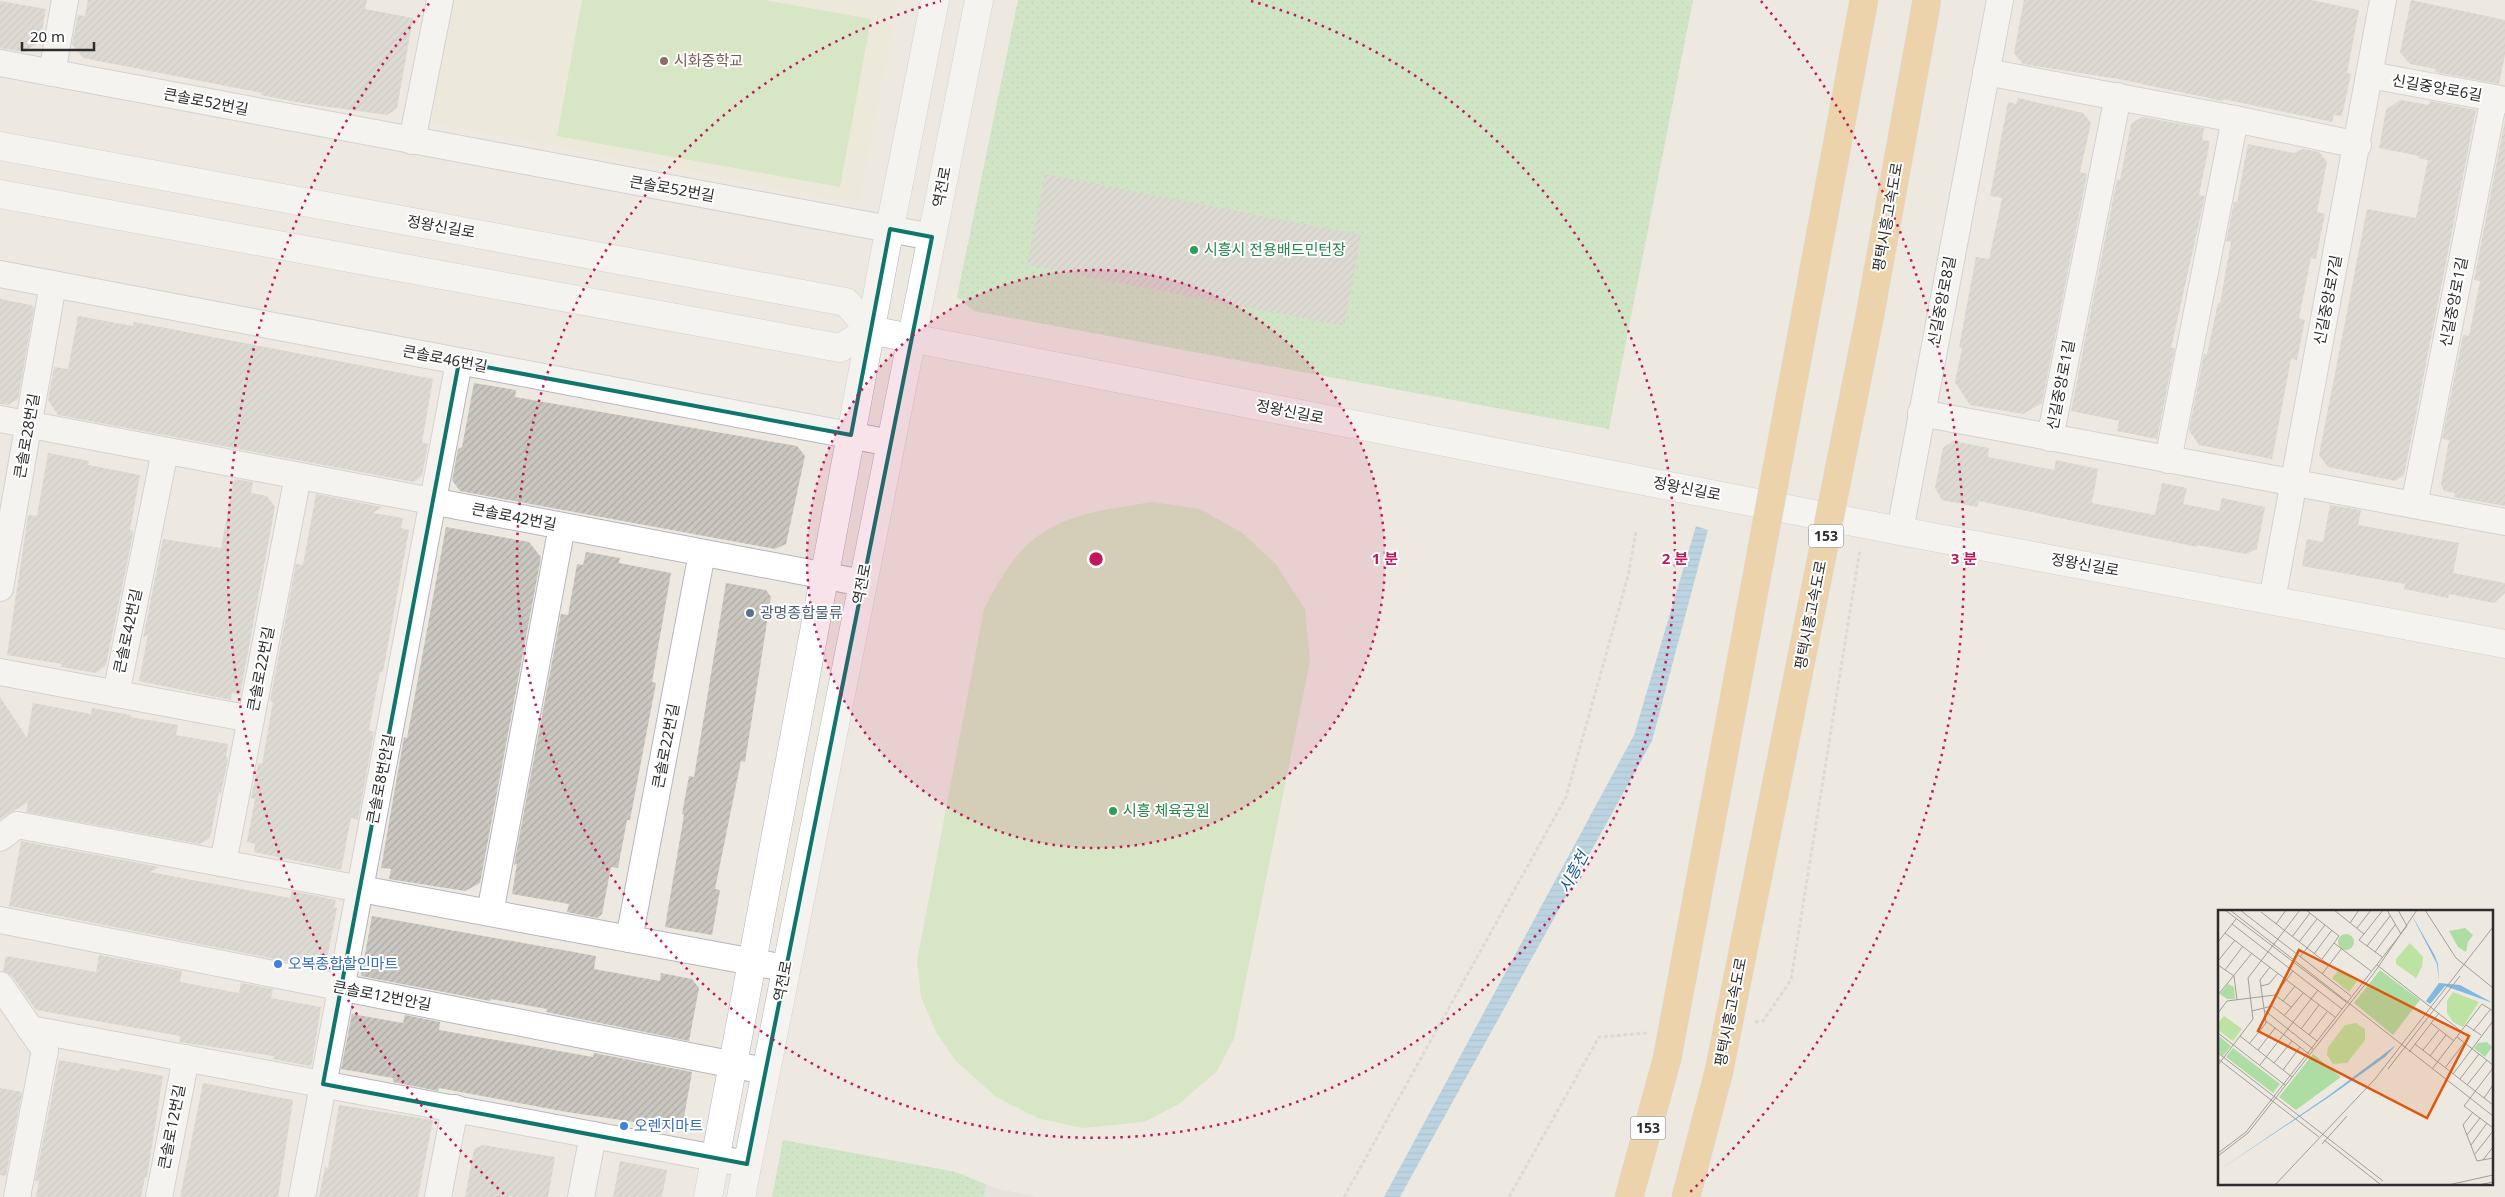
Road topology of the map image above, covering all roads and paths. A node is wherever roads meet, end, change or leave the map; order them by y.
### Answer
1 (65, 0) edge
2 (440, 0) edge
3 (935, 0) edge
4 (979, 0) edge
5 (1864, 0) edge
6 (1927, 0) edge
7 (2000, 0) edge
8 (2383, 0) edge
9 (0, 63) edge
10 (1986, 72) junction
11 (52, 73) junction
12 (2370, 75) junction
13 (2118, 96) junction
14 (2499, 99) edge
15 (2235, 118) junction
16 (412, 141) junction
17 (2358, 145) junction
18 (0, 146) edge
19 (0, 194) edge
20 (890, 229) junction
21 (932, 237) junction
22 (0, 274) edge
23 (53, 284) junction
24 (870, 330) junction
25 (912, 338) junction
26 (459, 362) junction
27 (1921, 413) junction
28 (0, 419) edge
29 (28, 425) junction
30 (850, 435) junction
31 (2050, 438) junction
32 (891, 443) junction
33 (165, 450) junction
34 (2168, 460) junction
35 (298, 476) junction
36 (2292, 483) junction
37 (433, 502) junction
38 (2414, 506) junction
39 (2505, 522) edge
40 (562, 526) junction
41 (1900, 531) junction
42 (1636, 532) dead end
43 (702, 553) junction
44 (824, 576) junction
45 (863, 583) junction
46 (0, 588) edge
47 (2272, 600) junction
48 (2505, 644) edge
49 (0, 672) edge
50 (116, 694) junction
51 (251, 719) junction
52 (0, 838) edge
53 (223, 863) junction
54 (360, 889) junction
55 (490, 913) junction
56 (0, 920) edge
57 (630, 939) junction
58 (752, 962) junction
59 (785, 968) junction
60 (0, 985) edge
61 (341, 988) junction
62 (30, 1028) junction
63 (186, 1058) junction
64 (733, 1064) junction
65 (765, 1071) junction
66 (323, 1084) junction
67 (455, 1108) junction
68 (592, 1135) junction
69 (715, 1158) junction
70 (747, 1164) junction
71 (17, 1197) edge
72 (159, 1197) edge
73 (302, 1197) edge
74 (438, 1197) edge
75 (581, 1197) edge
76 (708, 1197) edge
77 (741, 1197) edge
78 (1344, 1197) edge
79 (1630, 1197) edge
80 (1686, 1197) edge

1 - 11 street
2 - 16 street
3 - 20 street
4 - 21 street, 역전로
5 - 79 highway, 153, bridge
6 - 80 highway, 평택시흥고속도로 / 153, bridge
7 - 10 street, 신길중앙로8길
8 - 12 street, 신길중앙로7길
9 - 11 street, 큰솔로52번길
10 - 13 street
10 - 27 street, 신길중앙로8길
11 - 16 street, 큰솔로52번길
12 - 14 street, 신길중앙로6길
12 - 17 street, 신길중앙로7길
13 - 15 street
13 - 31 street, 신길중앙로1길
14 - 38 street, 신길중앙로1길
15 - 17 street
15 - 34 street
16 - 20 street, 큰솔로52번길
17 - 36 street, 신길중앙로7길
18 - 24 street, 정왕신길로
19 - 24 street
20 - 21 street, 큰솔로52번길
20 - 24 street
21 - 25 street, 역전로
22 - 23 street, 큰솔로46번길
23 - 26 street, 큰솔로46번길
23 - 29 street, 큰솔로28번길
24 - 25 street, 정왕신길로
24 - 30 street
25 - 32 street, 역전로
25 - 41 street, 정왕신길로
26 - 30 street, 큰솔로46번길
26 - 37 street, 큰솔로8번안길
27 - 31 street, 신길중앙로1길
27 - 41 street, 신길중앙로8길
28 - 29 street, 큰솔로42번길
29 - 33 street, 큰솔로42번길
29 - 46 street, 큰솔로28번길
30 - 32 street, 큰솔로46번길
30 - 44 street
31 - 34 street, 신길중앙로1길
32 - 45 street, 역전로
33 - 35 street, 큰솔로42번길
33 - 50 street, 큰솔로42번길
34 - 36 street, 신길중앙로1길
35 - 37 street, 큰솔로42번길
35 - 51 street, 큰솔로22번길
36 - 38 street, 신길중앙로1길
36 - 47 street, 신길중앙로7길
37 - 40 street, 큰솔로42번길
37 - 54 street, 큰솔로8번안길
38 - 39 street, 신길중앙로1길
40 - 43 street, 큰솔로42번길
40 - 55 street
41 - 47 street, 정왕신길로
42 - 78 path
43 - 44 street, 큰솔로42번길
43 - 57 street, 큰솔로22번길
44 - 45 street, 큰솔로42번길
44 - 58 street
45 - 59 street, 역전로
47 - 48 street, 정왕신길로
49 - 50 street
50 - 51 street
51 - 53 street, 큰솔로22번길
52 - 53 street
53 - 54 street
54 - 55 street
54 - 61 street, 큰솔로8번안길
55 - 57 street
56 - 61 street, 큰솔로12번안길
57 - 58 street
58 - 59 street
58 - 64 street
59 - 65 street, 역전로
60 - 62 street
61 - 64 street, 큰솔로12번안길
61 - 66 street, 큰솔로8번안길
62 - 63 street
62 - 71 street
63 - 66 street
63 - 72 street, 큰솔로12번길
64 - 65 street, 큰솔로12번안길
64 - 69 street
65 - 70 street, 역전로
66 - 67 street
66 - 73 street, 큰솔로8번안길
67 - 68 street
67 - 74 street
68 - 69 street
68 - 75 street
69 - 70 street
69 - 76 street
70 - 77 street, 역전로

